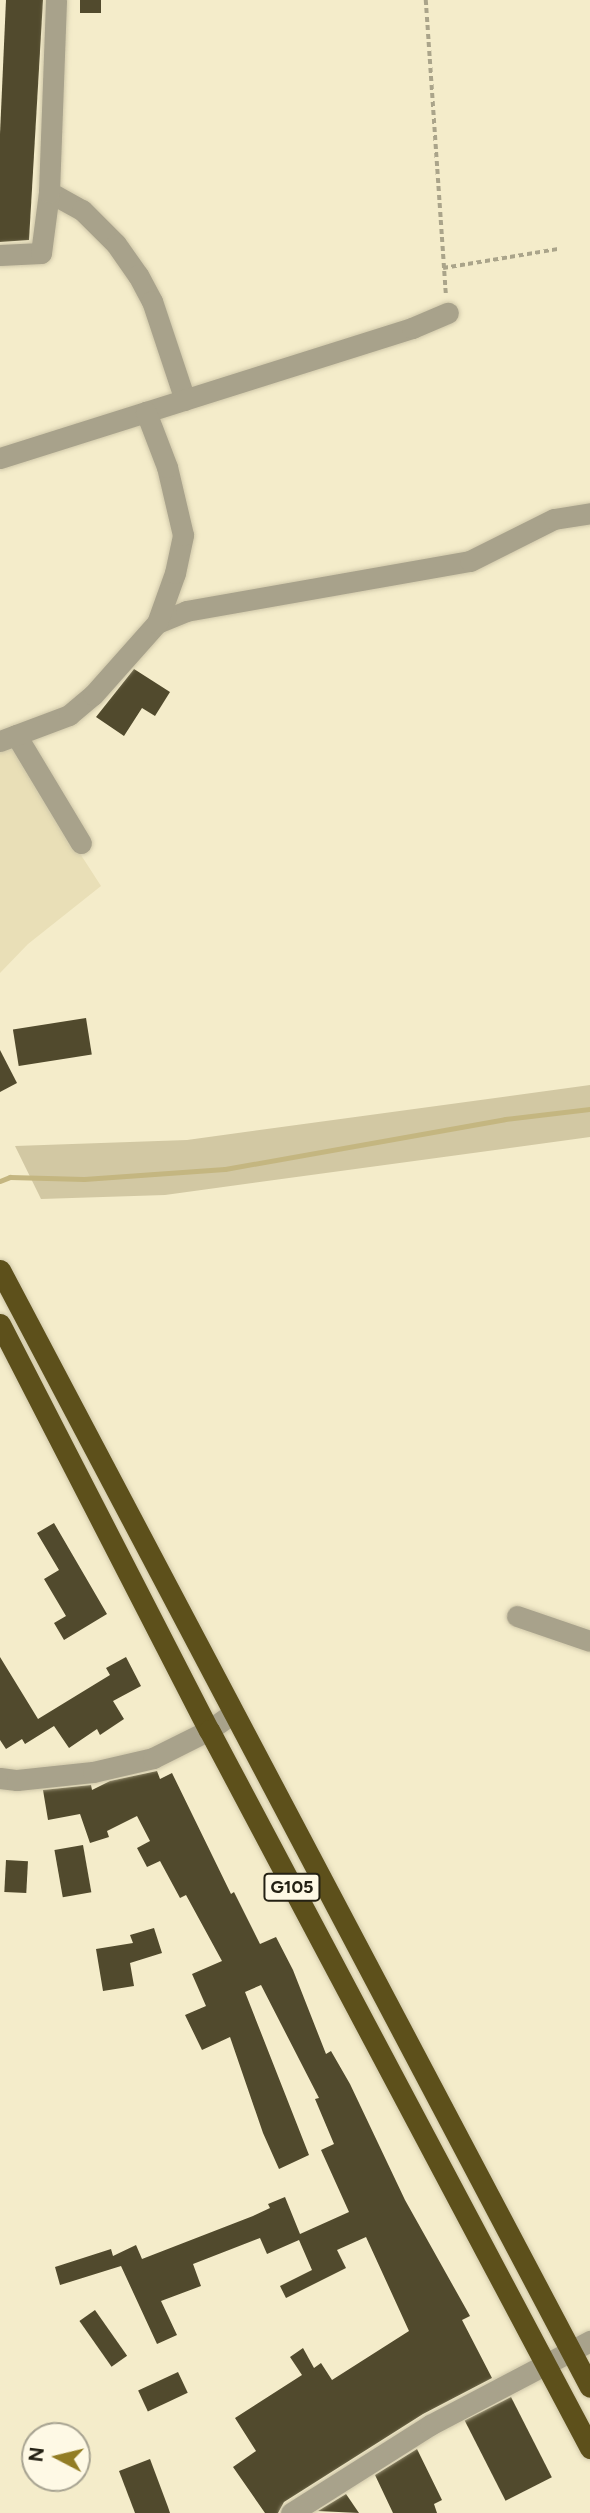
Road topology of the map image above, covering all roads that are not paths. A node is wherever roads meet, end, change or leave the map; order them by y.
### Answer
1 (56, 0) edge
2 (49, 192) junction
3 (0, 256) edge
4 (448, 313) road end
5 (185, 400) junction
6 (146, 412) junction
7 (0, 458) edge
8 (590, 513) edge
9 (157, 623) junction
10 (8, 738) edge
11 (80, 843) dead end
12 (0, 1270) edge
13 (0, 1324) edge
14 (517, 1616) dead end
15 (590, 1641) edge
16 (233, 1713) junction
17 (209, 1730) junction
18 (0, 1778) edge
19 (590, 2340) edge
20 (571, 2351) junction
21 (546, 2364) junction
22 (590, 2387) edge
23 (590, 2448) edge
24 (291, 2513) edge

1 - 2 street
2 - 3 street
2 - 5 street
4 - 5 street
5 - 6 street
6 - 7 street
6 - 9 street
8 - 9 street
9 - 10 street
10 - 11 street
12 - 16 highway, G105
13 - 17 highway, G105
14 - 15 street
16 - 17 street
16 - 20 highway, G105
17 - 18 street
17 - 21 highway, G105
19 - 20 street
20 - 21 street
20 - 22 highway, G105
21 - 23 highway, G105
21 - 24 street

